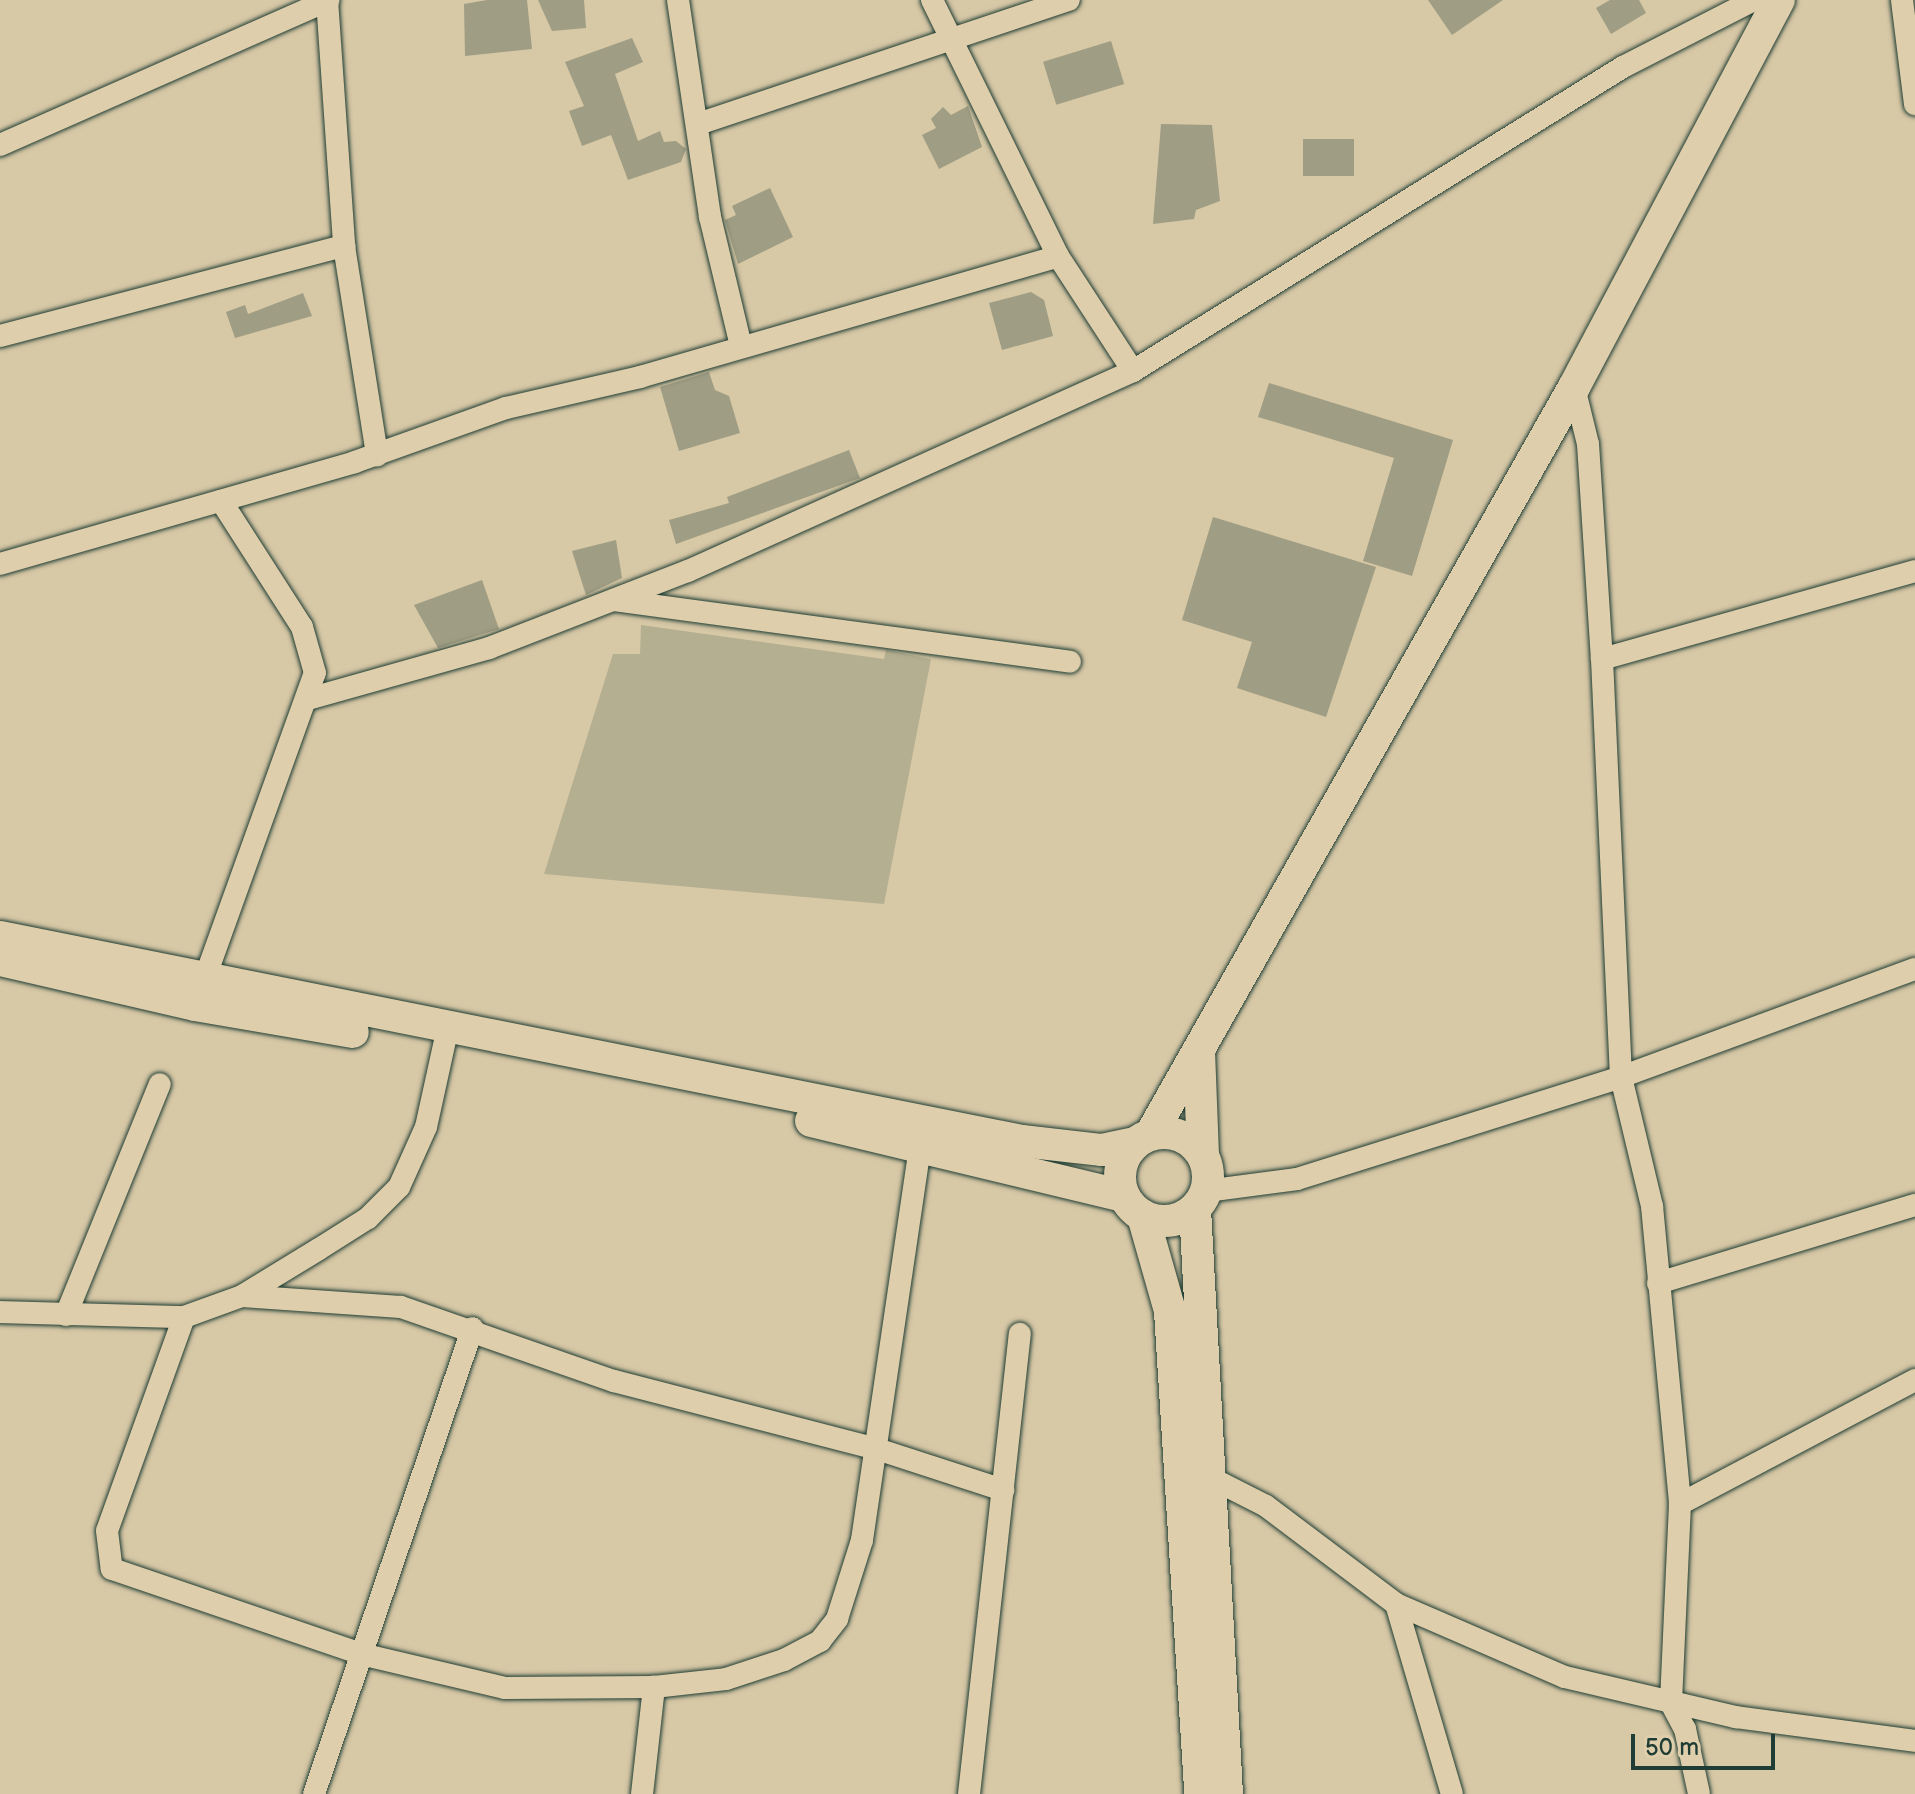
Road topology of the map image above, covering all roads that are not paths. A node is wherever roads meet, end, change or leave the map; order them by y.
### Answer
1 (328, 0) edge
2 (678, 0) edge
3 (932, 0) edge
4 (1069, 0) edge
5 (1754, 0) edge
6 (1779, 0) edge
7 (1902, 0) edge
8 (953, 36) junction
9 (1915, 104) edge
10 (698, 124) junction
11 (0, 145) edge
12 (344, 246) junction
13 (1058, 256) junction
14 (0, 336) edge
15 (741, 346) junction
16 (1133, 371) junction
17 (1574, 387) junction
18 (377, 455) junction
19 (221, 501) junction
20 (0, 564) edge
21 (1915, 571) edge
22 (605, 600) junction
23 (1602, 659) junction
24 (1070, 662) dead end
25 (308, 699) junction
26 (0, 937) edge
27 (0, 960) edge
28 (1915, 969) edge
29 (200, 991) junction
30 (446, 1038) junction
31 (1199, 1051) junction
32 (1621, 1077) junction
33 (160, 1084) dead end
34 (1143, 1138) junction
35 (920, 1147) junction
36 (1203, 1155) junction
37 (1200, 1200) junction
38 (1915, 1205) edge
39 (1133, 1206) junction
40 (1658, 1283) junction
41 (242, 1296) junction
42 (0, 1312) edge
43 (66, 1315) junction
44 (184, 1317) junction
45 (473, 1328) junction
46 (1020, 1334) dead end
47 (1915, 1380) edge
48 (874, 1448) junction
49 (1205, 1475) junction
50 (1003, 1490) junction
51 (1680, 1504) junction
52 (1396, 1604) junction
53 (361, 1654) junction
54 (654, 1687) junction
55 (1671, 1703) junction
56 (1915, 1741) edge
57 (1210, 1744) junction
58 (314, 1794) edge
59 (642, 1794) edge
60 (969, 1794) edge
61 (1200, 1794) edge
62 (1227, 1794) edge
63 (1452, 1794) edge
64 (1699, 1794) edge

1 - 11 street
1 - 12 street
2 - 10 street
3 - 8 street
4 - 8 street
5 - 16 street
6 - 17 main road
7 - 9 street
8 - 10 street
8 - 13 street
10 - 15 street
12 - 14 street
12 - 18 street
13 - 15 street
13 - 16 street
15 - 18 street
16 - 22 street
17 - 23 street
17 - 31 main road
18 - 19 street
19 - 20 street
19 - 25 street
21 - 23 street
22 - 24 street
22 - 25 street
23 - 32 street
25 - 29 street
26 - 29 main road
27 - 29 main road
28 - 32 street
29 - 30 main road
30 - 34 main road
30 - 35 main road
30 - 41 street
31 - 34 main road
31 - 36 main road
32 - 37 street
32 - 40 street
33 - 43 street
34 - 36 main road
34 - 39 main road
35 - 39 main road
35 - 48 street
36 - 37 main road
37 - 39 main road
37 - 49 main road
38 - 40 street
39 - 57 main road
40 - 51 street
41 - 44 street
41 - 45 street
42 - 43 street
43 - 44 street
44 - 53 street
45 - 48 street
45 - 53 street
46 - 50 street
47 - 51 street
48 - 50 street
48 - 54 street
49 - 52 street
49 - 57 main road
50 - 60 street
51 - 55 street
52 - 55 street
52 - 63 street
53 - 54 street
53 - 58 street
54 - 59 street
55 - 56 street
55 - 64 street
57 - 61 main road
57 - 62 main road

